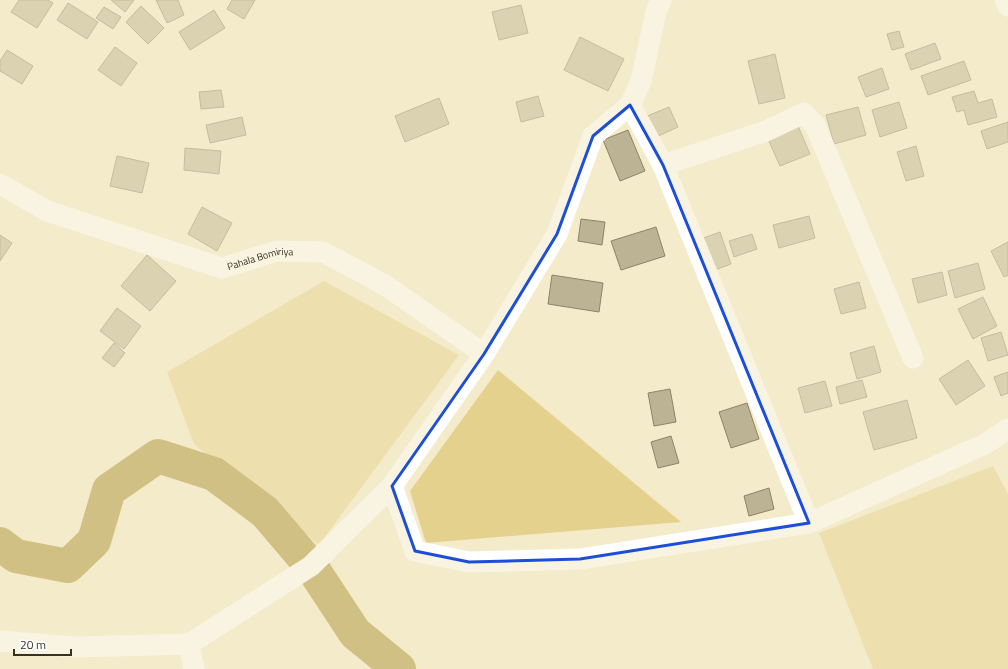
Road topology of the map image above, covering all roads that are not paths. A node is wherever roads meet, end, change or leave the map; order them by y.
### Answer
1 (1004, 0) edge
2 (654, 4) edge
3 (1008, 6) edge
4 (630, 105) junction
5 (664, 165) junction
6 (0, 184) edge
7 (484, 354) junction
8 (913, 358) dead end
9 (1008, 429) edge
10 (392, 486) junction
11 (809, 523) junction
12 (0, 641) edge
13 (189, 644) junction
14 (194, 669) edge

1 - 3 street
2 - 4 street
4 - 5 street
4 - 7 street
5 - 8 street
5 - 11 street
6 - 7 street, Pahala Bomiriya
7 - 10 street
9 - 11 street
10 - 11 street
10 - 13 street
12 - 13 street
13 - 14 street

